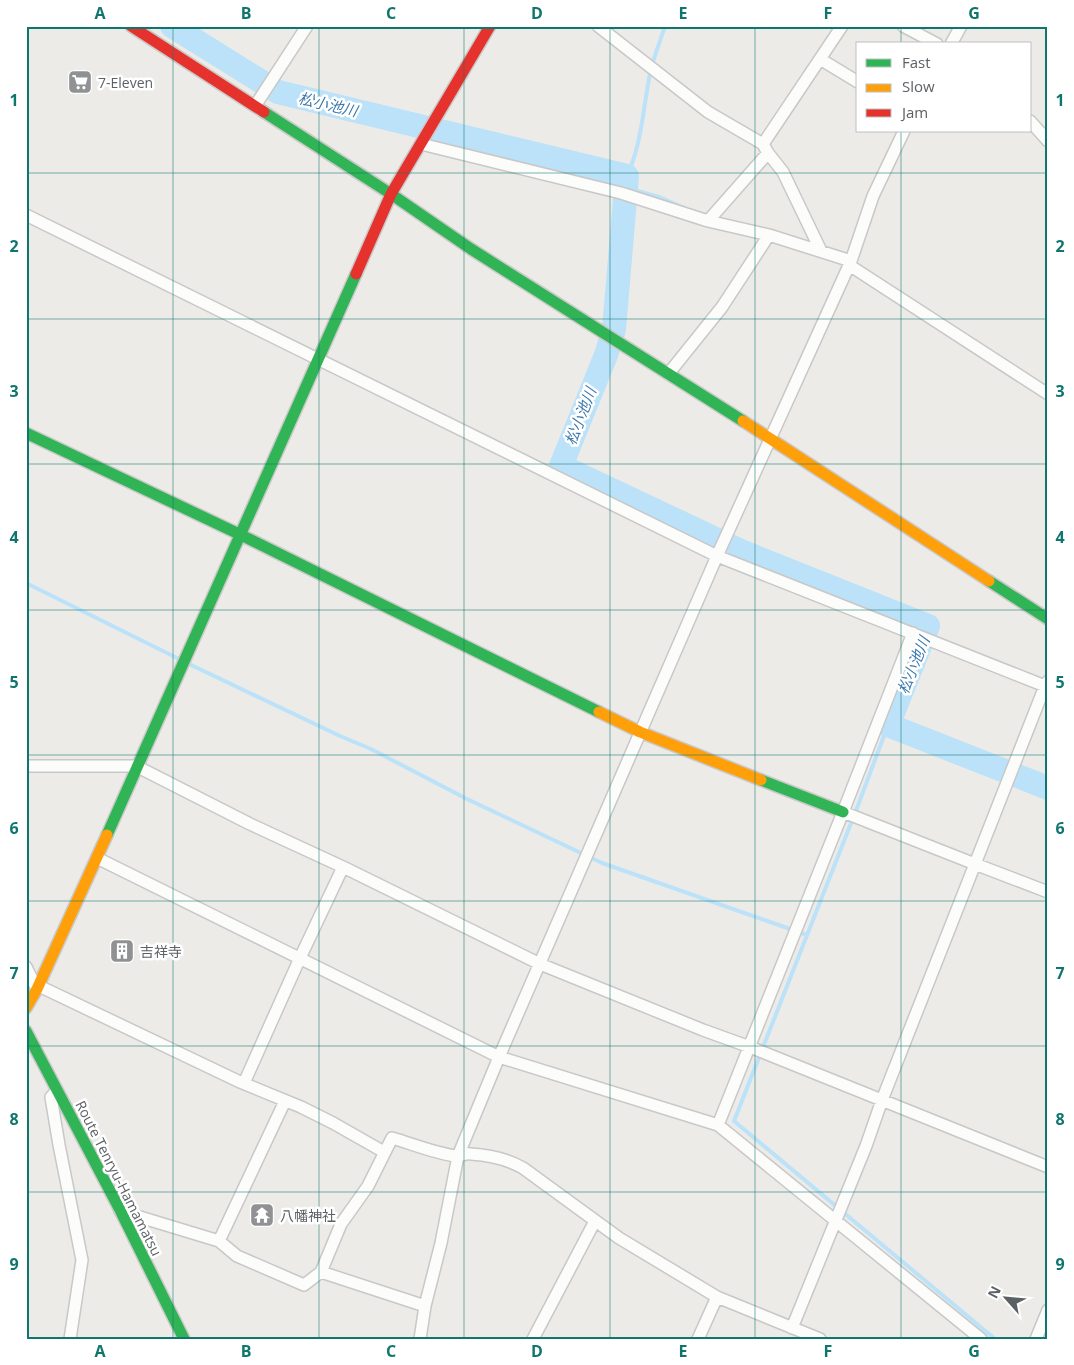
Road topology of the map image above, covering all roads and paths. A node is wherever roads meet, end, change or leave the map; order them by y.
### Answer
1 (131, 26) edge
2 (308, 26) edge
3 (490, 26) edge
4 (598, 26) edge
5 (842, 26) edge
6 (903, 26) edge
7 (960, 26) edge
8 (934, 42) edge
9 (952, 42) edge
10 (820, 59) junction
11 (856, 81) edge
12 (255, 106) junction
13 (1032, 124) edge
14 (904, 132) edge
15 (1048, 141) edge
16 (421, 144) junction
17 (765, 149) junction
18 (391, 194) junction
19 (26, 215) edge
20 (708, 221) junction
21 (770, 235) junction
22 (821, 251) junction
23 (850, 263) junction
24 (317, 359) junction
25 (669, 373) junction
26 (1048, 394) edge
27 (26, 433) edge
28 (771, 439) junction
29 (239, 534) junction
30 (718, 553) junction
31 (1048, 619) edge
32 (913, 633) junction
33 (1046, 684) edge
34 (640, 732) junction
35 (26, 766) edge
36 (136, 766) junction
37 (843, 812) junction
38 (97, 858) junction
39 (975, 864) junction
40 (343, 867) junction
41 (1048, 892) edge
42 (300, 958) junction
43 (540, 964) junction
44 (26, 967) edge
45 (38, 988) junction
46 (26, 1008) edge
47 (26, 1031) edge
48 (751, 1048) junction
49 (499, 1057) junction
50 (244, 1083) junction
51 (58, 1091) junction
52 (882, 1100) junction
53 (285, 1101) junction
54 (718, 1125) junction
55 (384, 1152) junction
56 (458, 1156) junction
57 (1048, 1167) edge
58 (120, 1210) junction
59 (836, 1219) junction
60 (595, 1221) junction
61 (219, 1242) junction
62 (321, 1272) junction
63 (717, 1297) junction
64 (425, 1306) junction
65 (1048, 1310) edge
66 (792, 1328) junction
67 (70, 1339) edge
68 (184, 1339) edge
69 (420, 1339) edge
70 (533, 1339) edge
71 (698, 1339) edge
72 (820, 1339) edge
73 (981, 1339) edge
74 (1036, 1339) edge

1 - 12 street
2 - 12 street
3 - 16 street
4 - 17 street
5 - 10 street
6 - 8 street
7 - 9 street
10 - 11 street
10 - 17 street
12 - 18 street
13 - 15 street
14 - 23 street
16 - 18 street
16 - 20 street
17 - 20 street
17 - 22 street
18 - 24 street
18 - 25 street
19 - 24 street
20 - 21 street
21 - 22 street
21 - 25 street
22 - 23 street
23 - 26 street
23 - 28 street
24 - 29 street
24 - 30 street
25 - 28 street
27 - 29 street
28 - 30 street
28 - 31 street
29 - 34 street
29 - 36 street
30 - 32 street
30 - 34 street
32 - 33 street
32 - 37 street
33 - 39 street
34 - 37 street
34 - 43 street
35 - 36 street
36 - 38 street
36 - 40 street
37 - 39 street
37 - 48 street
38 - 42 street
38 - 45 street
39 - 41 street
39 - 52 street
40 - 42 street
40 - 43 street
42 - 49 street
42 - 50 street
43 - 48 street
43 - 49 street
44 - 45 street
45 - 46 street
45 - 50 street
47 - 51 street, Route Tenryu-Hamamatsu
48 - 52 street
48 - 54 street
49 - 54 street
49 - 56 street
50 - 53 street
51 - 58 street, Route Tenryu-Hamamatsu
51 - 67 street
52 - 57 street
52 - 59 street
53 - 55 street
53 - 61 street
54 - 59 street
55 - 56 street
55 - 62 street
56 - 60 street
56 - 64 street
58 - 61 street
58 - 68 street, Route Tenryu-Hamamatsu
59 - 66 street
59 - 73 street
60 - 63 street
60 - 70 street
61 - 62 street
62 - 64 street
63 - 66 street
63 - 71 street
64 - 69 street
65 - 74 street
66 - 72 street

